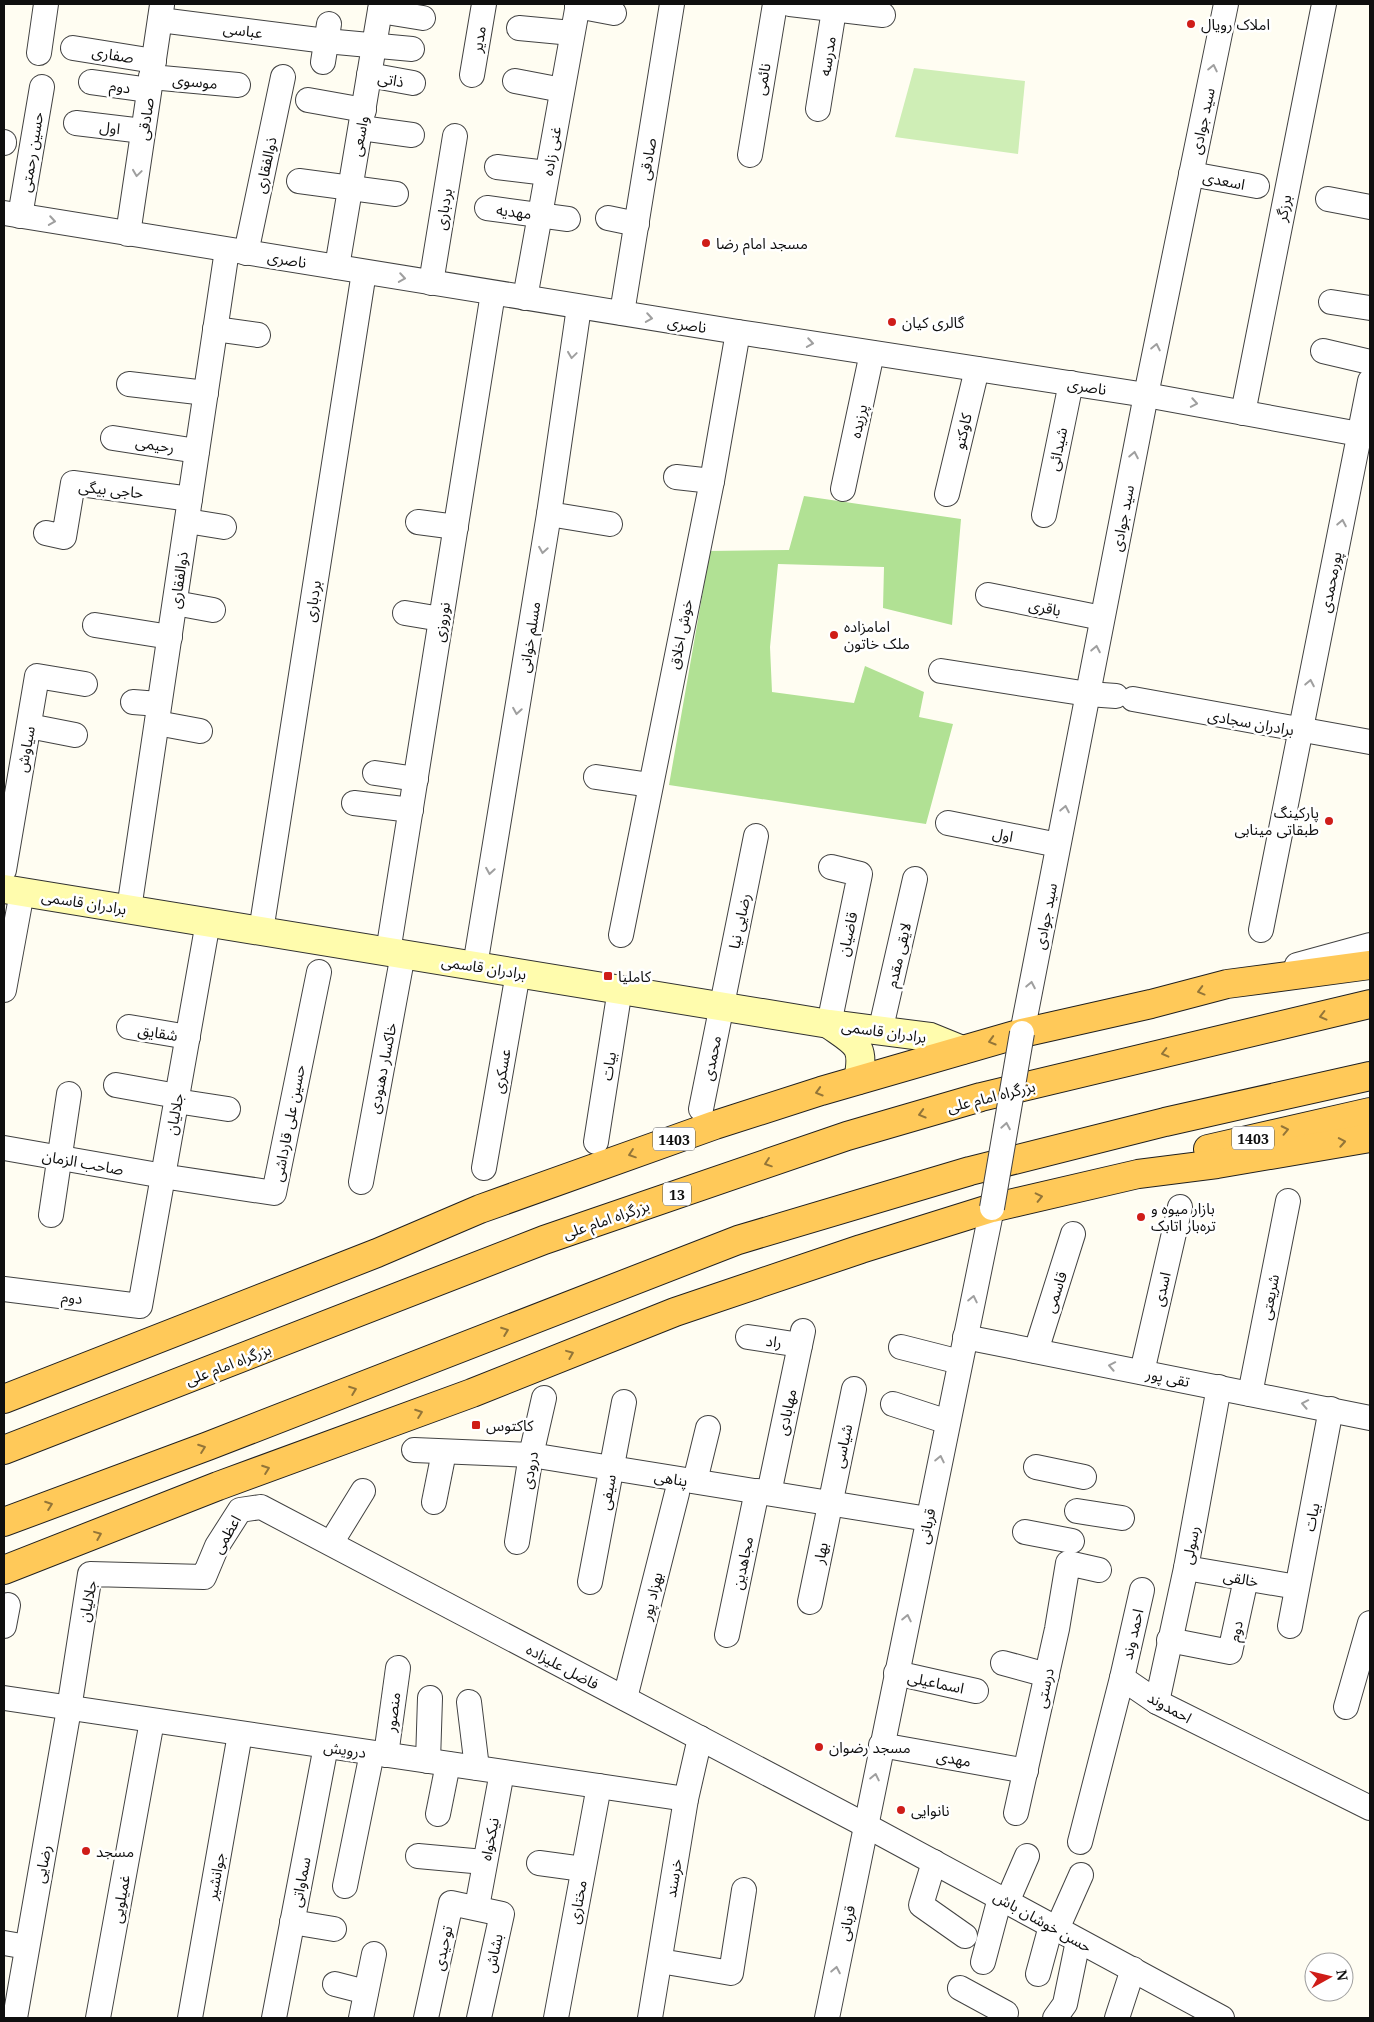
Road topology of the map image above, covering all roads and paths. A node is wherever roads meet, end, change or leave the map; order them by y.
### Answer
1 (46, 4) edge
2 (484, 4) edge
3 (672, 4) edge
4 (775, 4) edge
5 (790, 4) edge
6 (1226, 4) edge
7 (1324, 4) edge
8 (577, 5) edge
9 (381, 7) edge
10 (835, 7) edge
11 (161, 12) edge
12 (614, 13) dead end
13 (883, 15) dead end
14 (423, 18) dead end
15 (519, 28) dead end
16 (572, 33) junction
17 (374, 45) junction
18 (73, 48) dead end
19 (412, 48) dead end
20 (39, 53) dead end
21 (472, 74) dead end
22 (369, 75) junction
23 (152, 76) junction
24 (283, 78) dead end
25 (515, 81) dead end
26 (91, 82) dead end
27 (413, 83) dead end
28 (238, 85) dead end
29 (42, 87) dead end
30 (562, 90) junction
31 (308, 100) dead end
32 (818, 108) dead end
33 (362, 119) junction
34 (76, 123) dead end
35 (144, 132) junction
36 (412, 135) dead end
37 (455, 136) dead end
38 (750, 155) dead end
39 (497, 167) dead end
40 (547, 173) junction
41 (1191, 174) junction
42 (299, 181) dead end
43 (1257, 186) dead end
44 (350, 187) junction
45 (396, 194) dead end
46 (1328, 199) dead end
47 (1370, 207) edge
48 (487, 208) dead end
49 (540, 214) junction
50 (12, 215) edge
51 (608, 218) dead end
52 (568, 219) dead end
53 (636, 224) junction
54 (128, 234) junction
55 (237, 251) junction
56 (337, 267) junction
57 (364, 272) junction
58 (431, 283) junction
59 (493, 293) junction
60 (526, 298) junction
61 (1331, 302) dead end
62 (579, 307) junction
63 (1370, 308) edge
64 (622, 313) junction
65 (215, 329) junction
66 (738, 332) junction
67 (258, 335) dead end
68 (1323, 351) dead end
69 (872, 353) junction
70 (1370, 362) edge
71 (977, 369) junction
72 (1370, 381) edge
73 (1071, 383) junction
74 (129, 384) dead end
75 (206, 393) junction
76 (1146, 394) junction
77 (1243, 412) junction
78 (1365, 435) edge
79 (113, 438) dead end
80 (197, 451) junction
81 (676, 478) dead end
82 (712, 482) junction
83 (843, 488) dead end
84 (947, 494) dead end
85 (188, 510) junction
86 (549, 514) junction
87 (1044, 515) dead end
88 (418, 522) dead end
89 (610, 524) dead end
90 (224, 527) dead end
91 (456, 527) junction
92 (46, 533) dead end
93 (988, 595) dead end
94 (175, 603) junction
95 (213, 610) dead end
96 (405, 613) dead end
97 (1102, 618) junction
98 (441, 619) junction
99 (96, 625) dead end
100 (170, 637) junction
101 (941, 671) dead end
102 (86, 684) dead end
103 (1088, 694) junction
104 (133, 702) dead end
105 (158, 714) junction
106 (29, 726) junction
107 (1300, 730) junction
108 (200, 731) dead end
109 (75, 735) dead end
110 (1370, 742) edge
111 (375, 773) dead end
112 (596, 777) dead end
113 (416, 778) junction
114 (650, 785) junction
115 (354, 803) dead end
116 (411, 810) junction
117 (948, 823) dead end
118 (756, 836) dead end
119 (1058, 845) junction
120 (831, 867) dead end
121 (4, 870) edge
122 (915, 879) dead end
123 (13, 890) edge
124 (129, 909) junction
125 (208, 922) junction
126 (1261, 930) dead end
127 (260, 931) junction
128 (621, 935) dead end
129 (1370, 945) edge
130 (396, 953) junction
131 (1370, 965) edge
132 (475, 966) junction
133 (319, 972) dead end
134 (518, 973) junction
135 (1227, 984) junction
136 (620, 989) junction
137 (4, 990) edge
138 (1370, 1004) edge
139 (722, 1006) junction
140 (829, 1024) junction
141 (129, 1027) dead end
142 (880, 1032) junction
143 (1022, 1033) junction
144 (188, 1037) junction
145 (962, 1050) junction
146 (1370, 1076) edge
147 (858, 1080) junction
148 (116, 1085) dead end
149 (69, 1094) dead end
150 (177, 1098) junction
151 (228, 1109) dead end
152 (701, 1109) dead end
153 (1370, 1112) edge
154 (1370, 1138) edge
155 (596, 1142) dead end
156 (4, 1148) edge
157 (58, 1157) junction
158 (484, 1168) dead end
159 (1138, 1174) junction
160 (163, 1176) junction
161 (361, 1182) dead end
162 (1288, 1201) dead end
163 (1180, 1207) dead end
164 (992, 1208) junction
165 (51, 1214) dead end
166 (1073, 1234) dead end
167 (5, 1292) edge
168 (140, 1306) joint
169 (748, 1337) dead end
170 (965, 1337) junction
171 (801, 1338) joint
172 (901, 1347) dead end
173 (1036, 1351) junction
174 (960, 1362) junction
175 (1142, 1372) junction
176 (1219, 1387) junction
177 (854, 1389) dead end
178 (1250, 1394) junction
179 (544, 1398) dead end
180 (4, 1399) edge
181 (624, 1402) dead end
182 (892, 1404) dead end
183 (1331, 1409) junction
184 (1370, 1418) edge
185 (948, 1422) junction
186 (708, 1428) dead end
187 (4, 1450) edge
188 (414, 1450) dead end
189 (444, 1452) junction
190 (531, 1455) junction
191 (1036, 1467) dead end
192 (611, 1468) junction
193 (1084, 1478) dead end
194 (686, 1487) junction
195 (363, 1491) dead end
196 (763, 1492) junction
197 (434, 1502) dead end
198 (829, 1503) junction
199 (261, 1507) joint
200 (1078, 1510) dead end
201 (1122, 1518) dead end
202 (928, 1519) junction
203 (4, 1522) edge
204 (1024, 1532) dead end
205 (517, 1542) dead end
206 (331, 1543) junction
207 (1070, 1552) junction
208 (1186, 1568) junction
209 (4, 1570) edge
210 (1099, 1570) dead end
211 (204, 1577) joint
212 (1246, 1578) junction
213 (590, 1582) dead end
214 (1297, 1587) junction
215 (1142, 1590) dead end
216 (810, 1602) dead end
217 (1370, 1623) edge
218 (1290, 1626) dead end
219 (727, 1635) dead end
220 (1170, 1640) junction
221 (1003, 1663) dead end
222 (398, 1668) dead end
223 (896, 1673) junction
224 (1046, 1675) junction
225 (1122, 1678) junction
226 (1362, 1682) edge
227 (976, 1690) dead end
228 (4, 1698) edge
229 (430, 1698) dead end
230 (625, 1698) junction
231 (469, 1702) dead end
232 (1157, 1702) junction
233 (1346, 1707) dead end
234 (69, 1709) junction
235 (152, 1721) junction
236 (240, 1734) junction
237 (700, 1738) junction
238 (881, 1745) junction
239 (326, 1746) junction
240 (379, 1754) junction
241 (438, 1763) junction
242 (477, 1768) junction
243 (1026, 1771) junction
244 (502, 1772) junction
245 (599, 1786) junction
246 (686, 1799) junction
247 (1370, 1808) edge
248 (1016, 1813) dead end
249 (438, 1814) dead end
250 (865, 1825) junction
251 (1080, 1842) dead end
252 (418, 1856) dead end
253 (1027, 1856) dead end
254 (484, 1862) junction
255 (934, 1862) junction
256 (539, 1864) dead end
257 (583, 1869) junction
258 (1081, 1875) dead end
259 (345, 1886) dead end
260 (744, 1890) dead end
261 (1004, 1900) junction
262 (477, 1907) junction
263 (292, 1922) junction
264 (1054, 1928) junction
265 (334, 1929) dead end
266 (965, 1936) dead end
267 (1078, 1941) junction
268 (4, 1943) edge
269 (27, 1947) junction
270 (374, 1954) dead end
271 (660, 1960) junction
272 (983, 1962) dead end
273 (1133, 1969) junction
274 (1038, 1974) dead end
275 (335, 1984) dead end
276 (960, 1988) dead end
277 (366, 1992) junction
278 (15, 2018) edge
279 (98, 2018) edge
280 (190, 2018) edge
281 (274, 2018) edge
282 (360, 2018) edge
283 (426, 2018) edge
284 (479, 2018) edge
285 (556, 2018) edge
286 (650, 2018) edge
287 (827, 2018) edge
288 (1003, 2018) edge
289 (1055, 2018) edge
290 (1099, 2018) edge
291 (1116, 2018) edge
292 (1222, 2018) edge

1 - 20 street
2 - 21 street, مدیر
3 - 53 street, صادقی
4 - 38 street, نائمی
5 - 10 street
41 -> 6 street, سید جوادی
7 - 77 street, برزگر
8 - 12 street
8 - 16 street, غنی زاده
9 - 14 street
9 - 17 street, واسعی
10 - 13 street
10 - 32 street, مدرسه
11 - 17 street, عباسی
11 - 23 street, صادقی
15 - 16 street
16 - 30 street, غنی زاده
17 - 19 street
17 - 22 street, واسعی
18 - 23 street, صفاری
22 - 27 street, ذاتی
22 - 33 street, واسعی
23 - 26 street, دوم
23 - 28 street, موسوی
23 - 35 street, صادقی
24 - 55 street, ذوالفقاری
25 - 30 street
29 - 50 street, حسین رحمتی
30 - 40 street, غنی زاده
31 - 33 street
33 - 36 street
33 - 44 street, واسعی
34 - 35 street, اول
35 -> 54 street, صادقی
37 - 58 street, بردباری
39 - 40 street
40 - 49 street, غنی زاده
41 - 43 street, اسعدی
76 -> 41 street, سید جوادی
42 - 44 street
44 - 45 street
44 - 56 street, واسعی
46 - 47 street
48 - 49 street, مهدیه
49 - 52 street, مهدیه
49 - 60 street, غنی زاده
50 -> 54 street, ناصری
51 - 53 street
53 - 64 street, صادقی
54 - 55 street, ناصری
55 - 56 street, ناصری
55 - 65 street, ذوالفقاری
56 - 57 street, ناصری
57 -> 58 street, ناصری
57 - 127 street, بردباری
58 - 59 street, ناصری
59 - 60 street, ناصری
59 - 91 street, نوروزی
60 - 62 street, ناصری
61 - 63 street
62 - 64 street, ناصری
62 -> 86 street, مسلم خوانی
64 -> 66 street, ناصری
65 - 67 street
65 - 75 street, ذوالفقاری
66 -> 69 street, ناصری
66 - 82 street, خوش اخلاق
68 - 70 street
69 - 71 street, ناصری
69 - 83 street, پرزیده
71 - 73 street, ناصری
71 - 84 street, کاوکتو
72 - 78 street, پورمحمدی
73 - 76 street, ناصری
73 - 87 street, شیدائی
74 - 75 street
75 - 80 street, ذوالفقاری
76 -> 77 street, ناصری
97 -> 76 street, سید جوادی
77 - 78 street, ناصری
107 -> 78 street, پورمحمدی
79 - 80 street, رحیمی
80 - 85 street, ذوالفقاری
81 - 82 street
82 - 114 street, خوش اخلاق
85 - 90 street
85 - 92 street, حاجی بیگی
85 - 94 street, ذوالفقاری
86 - 89 street
86 -> 132 street, مسلم خوانی
88 - 91 street
91 - 98 street, نوروزی
93 - 97 street, باقری
94 - 95 street
94 - 100 street, ذوالفقاری
96 - 98 street
103 -> 97 street, سید جوادی
98 - 113 street, نوروزی
99 - 100 street
100 - 105 street, ذوالفقاری
101 - 103 street, برادران سجادی
102 - 106 street, سیاوش
103 - 107 street, برادران سجادی
119 -> 103 street, سید جوادی
104 - 105 street
105 - 108 street
105 - 124 street, ذوالفقاری
106 - 109 street
106 - 121 street, سیاوش
107 - 110 street, برادران سجادی
107 - 126 street, پورمحمدی
111 - 113 street
112 - 114 street
113 - 116 street, نوروزی
114 - 128 street, خوش اخلاق
115 - 116 street
116 - 130 street, نوروزی
117 - 119 street, اول
118 - 139 street, رضایی نیا
143 -> 119 street, سید جوادی
120 - 140 street, قاضیان
122 - 142 street, لایقی مقدم
123 - 124 main road, برادران قاسمی
123 - 137 street
124 - 125 main road, برادران قاسمی
125 - 127 main road, برادران قاسمی
125 - 144 street, جلالیان
127 - 130 main road, برادران قاسمی
129 - 135 street
130 - 132 main road, برادران قاسمی
130 - 161 street, خاکسار دهنودی
131 - 135 highway, 1403
132 - 134 main road, برادران قاسمی
133 - 160 street, حسین علی قارداشی
134 - 136 main road, برادران قاسمی
134 - 158 street, عسکری
135 -> 143 highway, 1403
136 - 139 main road, برادران قاسمی
136 - 155 street, بیات
138 -> 187 highway, بزرگراه امام علی / 13
139 - 140 main road, برادران قاسمی
139 - 152 street, محمدی
140 - 142 main road, برادران قاسمی
140 - 147 main road
141 - 144 street, شقایق
142 - 145 main road, برادران قاسمی
143 -> 145 highway, 1403
164 -> 143 street, قربانی, bridge
144 - 150 street, جلالیان
145 - 147 highway, 1403
203 -> 146 highway
147 -> 180 highway, 1403
148 - 150 street
149 - 157 street
150 - 151 street
150 - 160 street, جلالیان
159 -> 153 highway, 1403
159 -> 154 highway
156 - 157 street, صاحب الزمان
157 - 160 street, صاحب الزمان
157 - 165 street
164 -> 159 highway
160 - 168 street, جلالیان
162 - 178 street, شریعتی
163 - 175 street, اسدی
170 -> 164 street, قربانی
209 -> 164 highway
166 - 173 street, قاسمی
167 - 168 street, دوم
169 - 171 street, راد
170 - 173 street, تقی پور
170 - 174 street, قربانی
171 - 196 street, مهابادی
172 - 174 street
175 -> 173 street, تقی پور
174 - 185 street, قربانی
175 - 176 street, تقی پور
176 - 178 street, تقی پور
176 - 208 street, رسولی
177 - 198 street, شیاسی
183 -> 178 street, تقی پور
179 - 190 street, درودی
181 - 192 street, سیفی
182 - 185 street
183 - 184 street, تقی پور
183 - 214 street, بیات
202 -> 185 street, قربانی
186 - 194 street, بهزاد پور
188 - 189 street, پناهی
189 - 190 street, پناهی
189 - 197 street
190 - 192 street, پناهی
190 - 205 street, درودی
191 - 193 street
192 - 194 street, پناهی
192 - 213 street, سیفی
194 - 196 street, پناهی
194 - 230 street, بهزاد پور
195 - 206 street
196 - 198 street, پناهی
196 - 219 street, مجاهدین
198 - 202 street, پناهی
198 - 216 street, بهار
199 - 206 street, فاضل علیزاده
199 - 211 street, اعظمی
200 - 201 street
223 -> 202 street, قربانی
204 - 207 street
206 - 230 street, فاضل علیزاده
207 - 210 street
207 - 224 street, درستی
208 - 212 street, خالقی
208 - 220 street, رسولی
211 - 234 street, جلالیان
212 - 214 street, خالقی
212 - 220 street, دوم
214 - 218 street, بیات
215 - 225 street, احمد وند
217 - 226 street
220 - 232 street, رسولی
221 - 224 street
222 - 240 street, منصور
223 - 227 street, اسماعیلی
223 - 238 street, قربانی
224 - 243 street, درستی
225 - 232 street, احمدوند
225 - 251 street
226 - 233 street
228 - 234 street, درویش
229 - 241 street
230 - 237 street, فاضل علیزاده
231 - 242 street
232 - 247 street, احمدوند
234 - 235 street, درویش
234 - 269 street, رضایی
235 - 236 street, درویش
235 - 279 street, غمیلویی
236 - 239 street, درویش
236 - 280 street, جوانشیر
237 - 246 street, خرسند
237 - 250 street, فاضل علیزاده
238 - 243 street, مهدی
250 -> 238 street, قربانی
239 - 240 street, درویش
239 - 263 street, سماواتی
240 - 241 street, درویش
240 - 259 street, منصور
241 - 242 street, درویش
241 - 249 street
242 - 244 street, درویش
243 - 248 street, درستی
244 - 245 street, درویش
244 - 254 street, نیکخواه
245 - 246 street, درویش
245 - 257 street, مختاری
246 - 271 street, خرسند
250 - 255 street, حسن خوشان باش
287 -> 250 street, قربانی
252 - 254 street
253 - 261 street
254 - 262 street, نیکخواه
255 - 261 street, حسن خوشان باش
255 - 266 street
256 - 257 street
257 - 285 street, مختاری
258 - 264 street
260 - 271 street
261 - 264 street, حسن خوشان باش
261 - 272 street
262 - 283 street, توحیدی
262 - 284 street, بشاش
263 - 265 street
263 - 281 street, سماواتی
264 - 267 street, حسن خوشان باش
264 - 274 street
267 - 273 street, حسن خوشان باش
267 - 289 street
268 - 269 street
269 - 278 street, رضایی
270 - 277 street
271 - 286 street, خرسند
273 - 291 street
273 - 292 street, حسن خوشان باش
275 - 277 street
276 - 288 street
277 - 282 street
290 - 291 street

